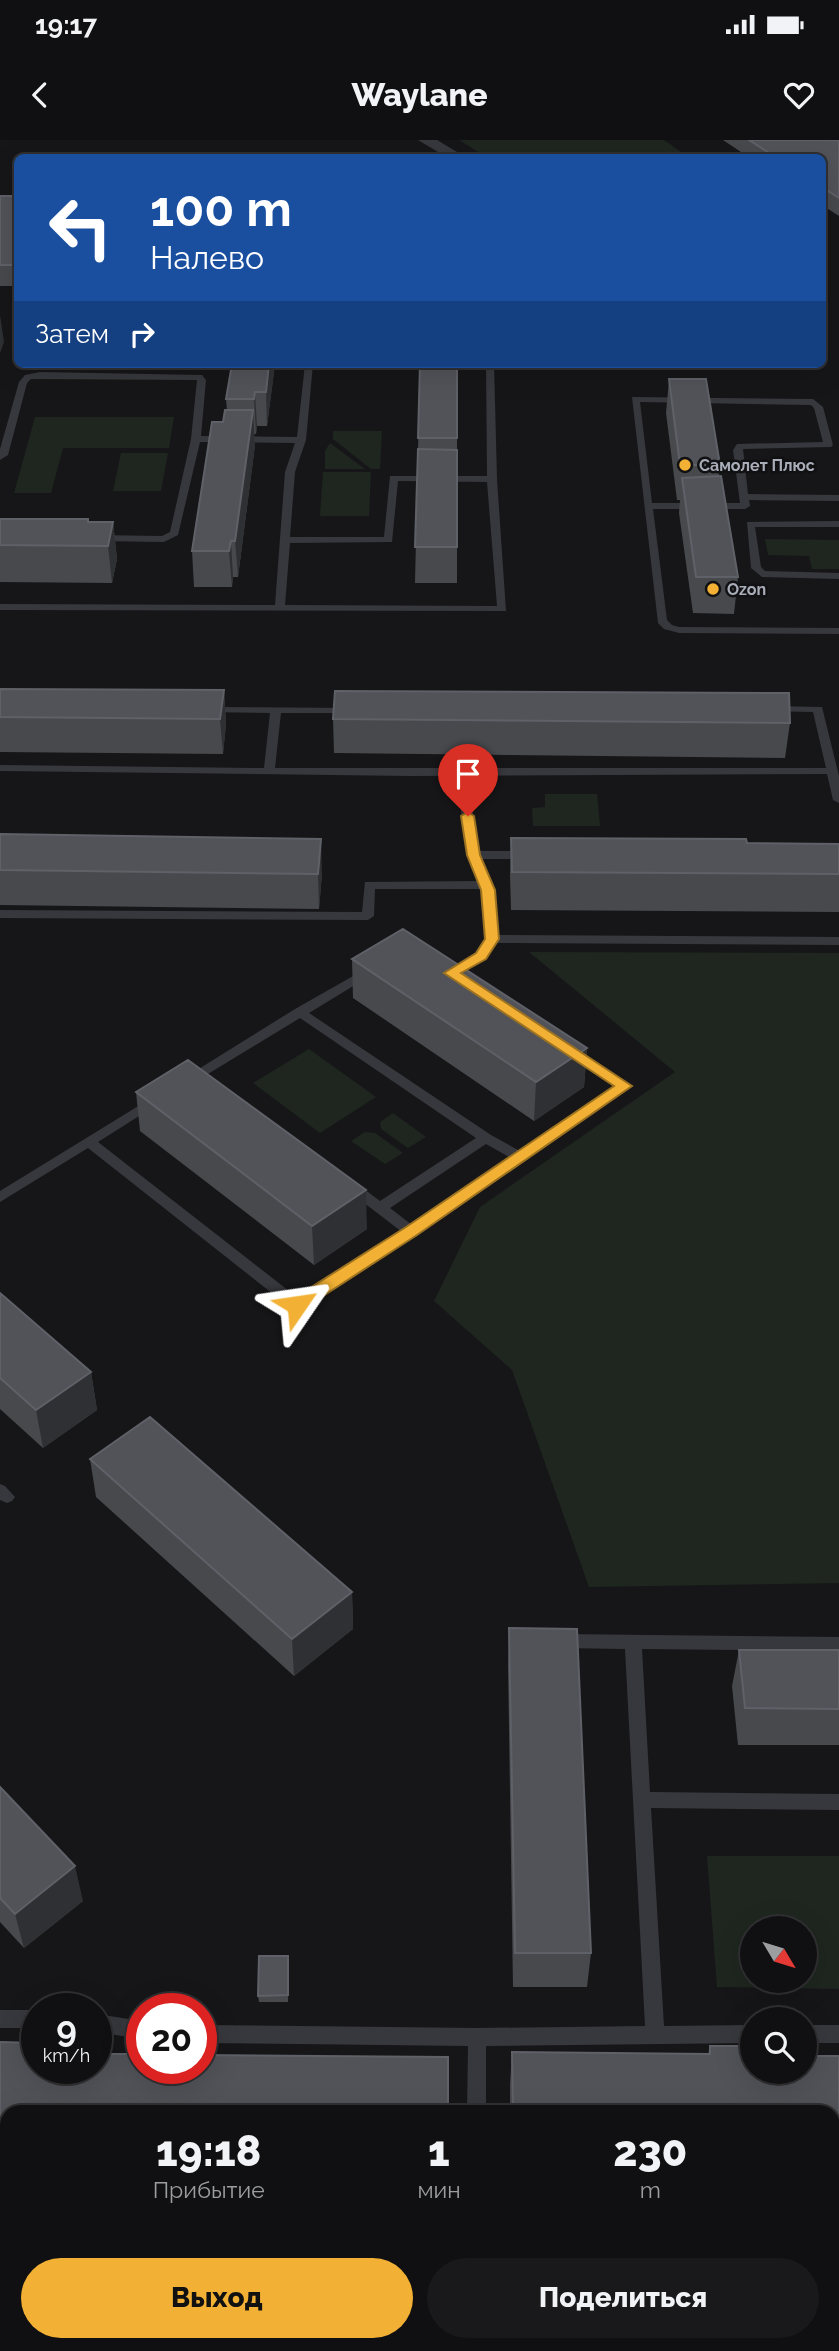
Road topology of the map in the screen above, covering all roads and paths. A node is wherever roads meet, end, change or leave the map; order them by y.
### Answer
1 (426, 140) edge
2 (452, 154) edge
3 (309, 368) edge
4 (491, 368) edge
5 (196, 439) junction
6 (301, 440) junction
7 (828, 445) junction
8 (839, 448) edge
9 (0, 457) edge
10 (492, 479) junction
11 (745, 497) junction
12 (839, 498) edge
13 (648, 506) junction
14 (839, 524) edge
15 (82, 538) edge
16 (286, 540) junction
17 (839, 576) edge
18 (0, 607) edge
19 (280, 608) junction
20 (839, 631) edge
21 (763, 709) edge
22 (193, 710) edge
23 (276, 710) junction
24 (370, 710) edge
25 (0, 768) edge
26 (832, 771) junction
27 (269, 772) junction
28 (465, 797) dead end
29 (839, 800) edge
30 (473, 855) junction
31 (541, 855) edge
32 (486, 885) junction
33 (0, 914) edge
34 (492, 939) junction
35 (839, 941) edge
36 (380, 964) edge
37 (451, 974) edge
38 (299, 1012) junction
39 (555, 1041) edge
40 (486, 1138) junction
41 (88, 1141) junction
42 (520, 1157) junction
43 (343, 1180) edge
44 (0, 1197) edge
45 (380, 1208) junction
46 (412, 1231) junction
47 (545, 1640) edge
48 (633, 1641) junction
49 (839, 1644) edge
50 (642, 1800) junction
51 (839, 1802) edge
52 (0, 2019) edge
53 (21, 2019) edge
54 (217, 2034) edge
55 (655, 2034) junction
56 (740, 2034) edge
57 (817, 2034) edge
58 (839, 2034) edge
59 (477, 2037) junction
60 (477, 2105) edge

1 - 2 street
3 - 6 lane
4 - 10 lane
5 - 6 lane
5 - 9 lane
5 - 15 lane
6 - 16 lane
7 - 8 lane
7 - 11 lane
7 - 13 lane
10 - 16 lane
10 - 19 lane
11 - 12 lane
11 - 13 lane
13 - 20 lane
14 - 17 lane
16 - 19 lane
18 - 19 lane
21 - 26 lane
22 - 23 lane
23 - 24 lane
23 - 27 lane
25 - 27 lane
26 - 27 lane
26 - 29 lane
28 - 30 lane
30 - 31 lane
30 - 32 lane
32 - 33 lane
32 - 34 lane
34 - 35 lane
34 - 37 lane
36 - 38 lane
38 - 40 lane
38 - 41 lane
39 - 42 lane
40 - 42 lane
40 - 45 lane
41 - 44 lane
41 - 46 lane
42 - 46 lane
43 - 45 lane
45 - 46 lane
47 - 48 lane
48 - 49 lane
48 - 50 lane
50 - 51 lane
50 - 55 lane
52 - 53 lane
54 - 59 lane
55 - 56 lane
55 - 59 lane
57 - 58 lane
59 - 60 lane

